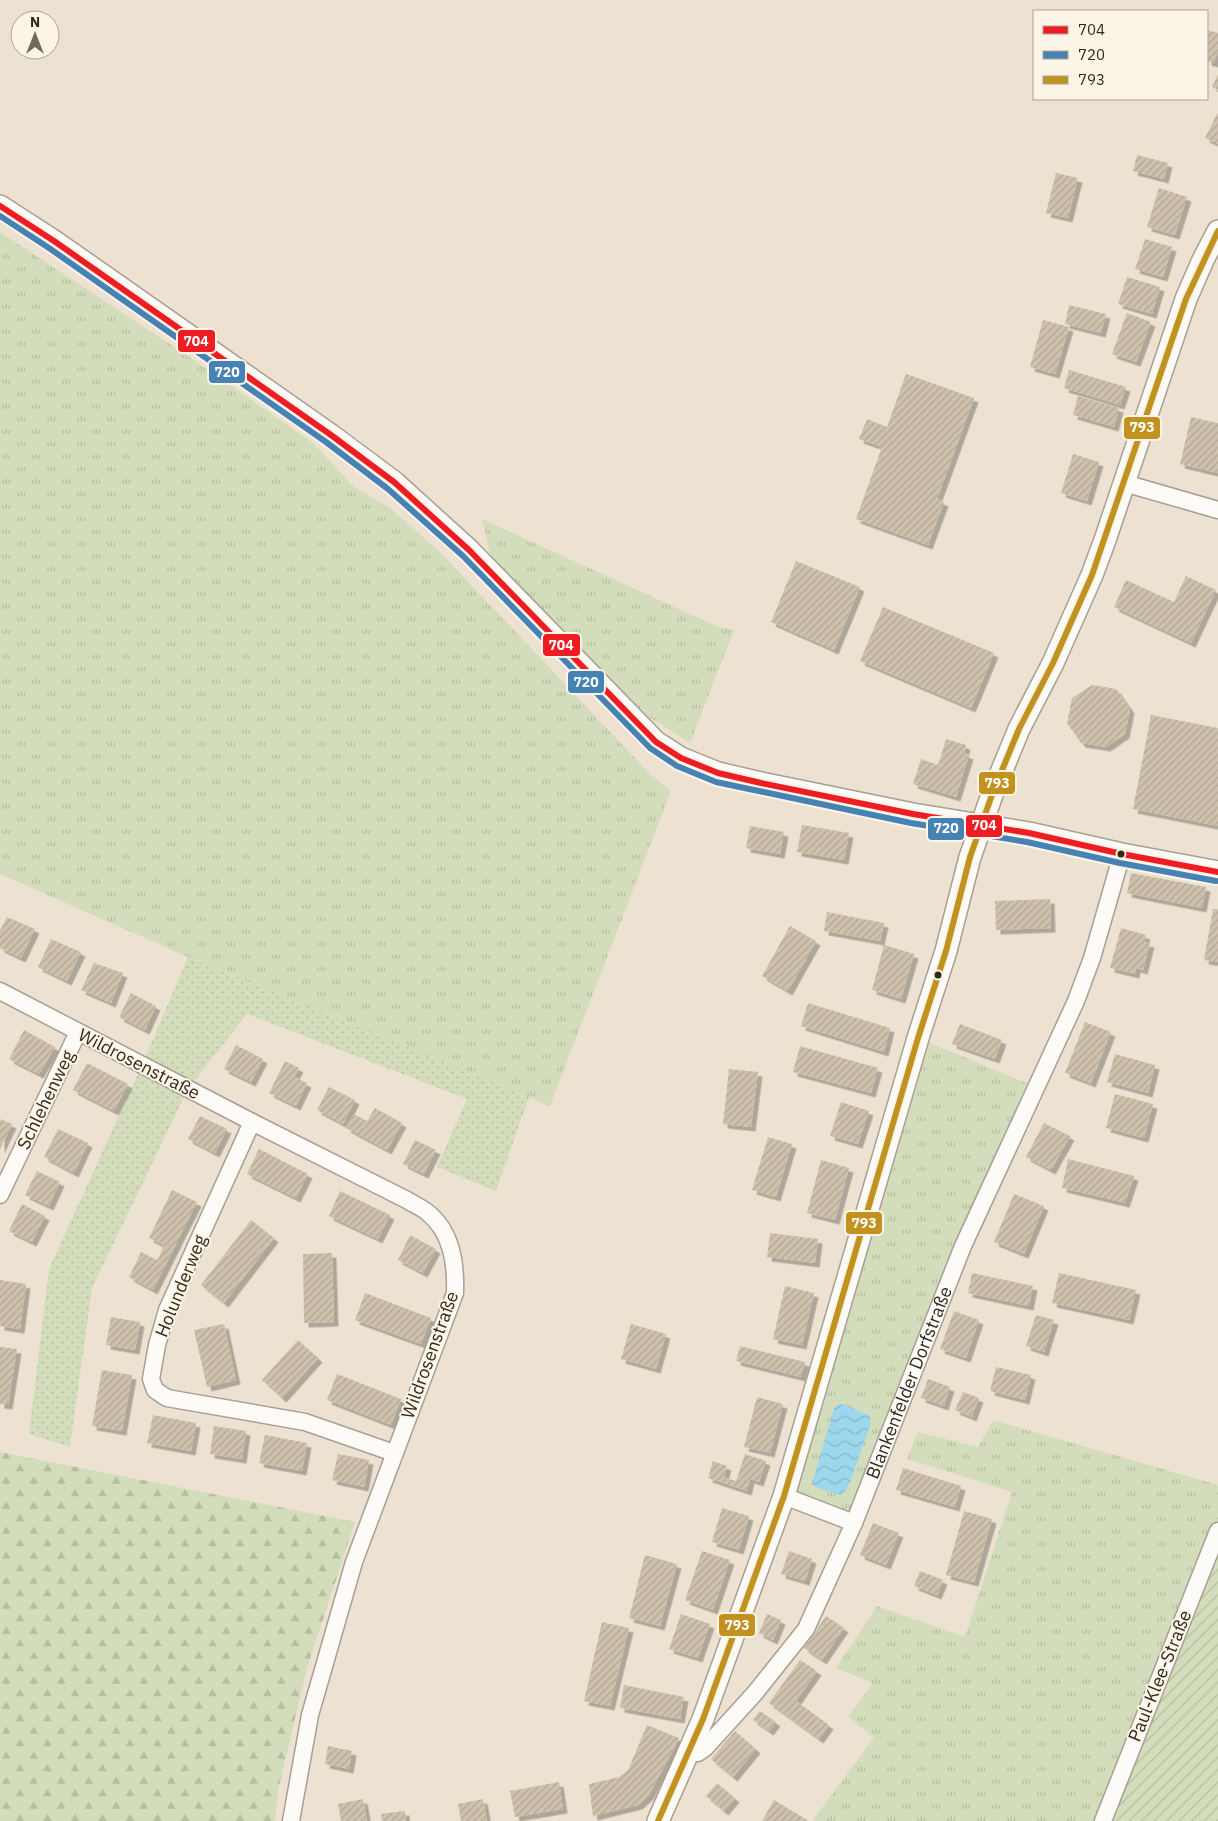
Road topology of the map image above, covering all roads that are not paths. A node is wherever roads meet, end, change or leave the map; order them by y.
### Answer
1 (0, 206) edge
2 (1218, 231) edge
3 (1124, 483) junction
4 (1218, 510) edge
5 (981, 825) junction
6 (1122, 854) junction
7 (1218, 872) edge
8 (0, 991) edge
9 (78, 1032) junction
10 (252, 1122) junction
11 (0, 1195) edge
12 (394, 1453) junction
13 (784, 1496) junction
14 (854, 1523) junction
15 (1218, 1531) edge
16 (689, 1753) junction
17 (291, 1821) edge
18 (658, 1821) edge
19 (1103, 1821) edge

1 - 5 main road
2 - 3 main road
3 - 4 street
3 - 5 main road
5 - 6 main road
5 - 13 main road
6 - 7 main road
6 - 14 street, Blankenfelder Dorfstraße
8 - 9 street, Wildrosenstraße
9 - 10 street, Wildrosenstraße
9 - 11 street, Schlehenweg
10 - 12 street, Wildrosenstraße
10 - 12 street, Holunderweg
12 - 17 street, Wildrosenstraße
13 - 14 street
13 - 16 main road
14 - 16 street, Blankenfelder Dorfstraße
15 - 19 street, Paul-Klee-Straße
16 - 18 main road

